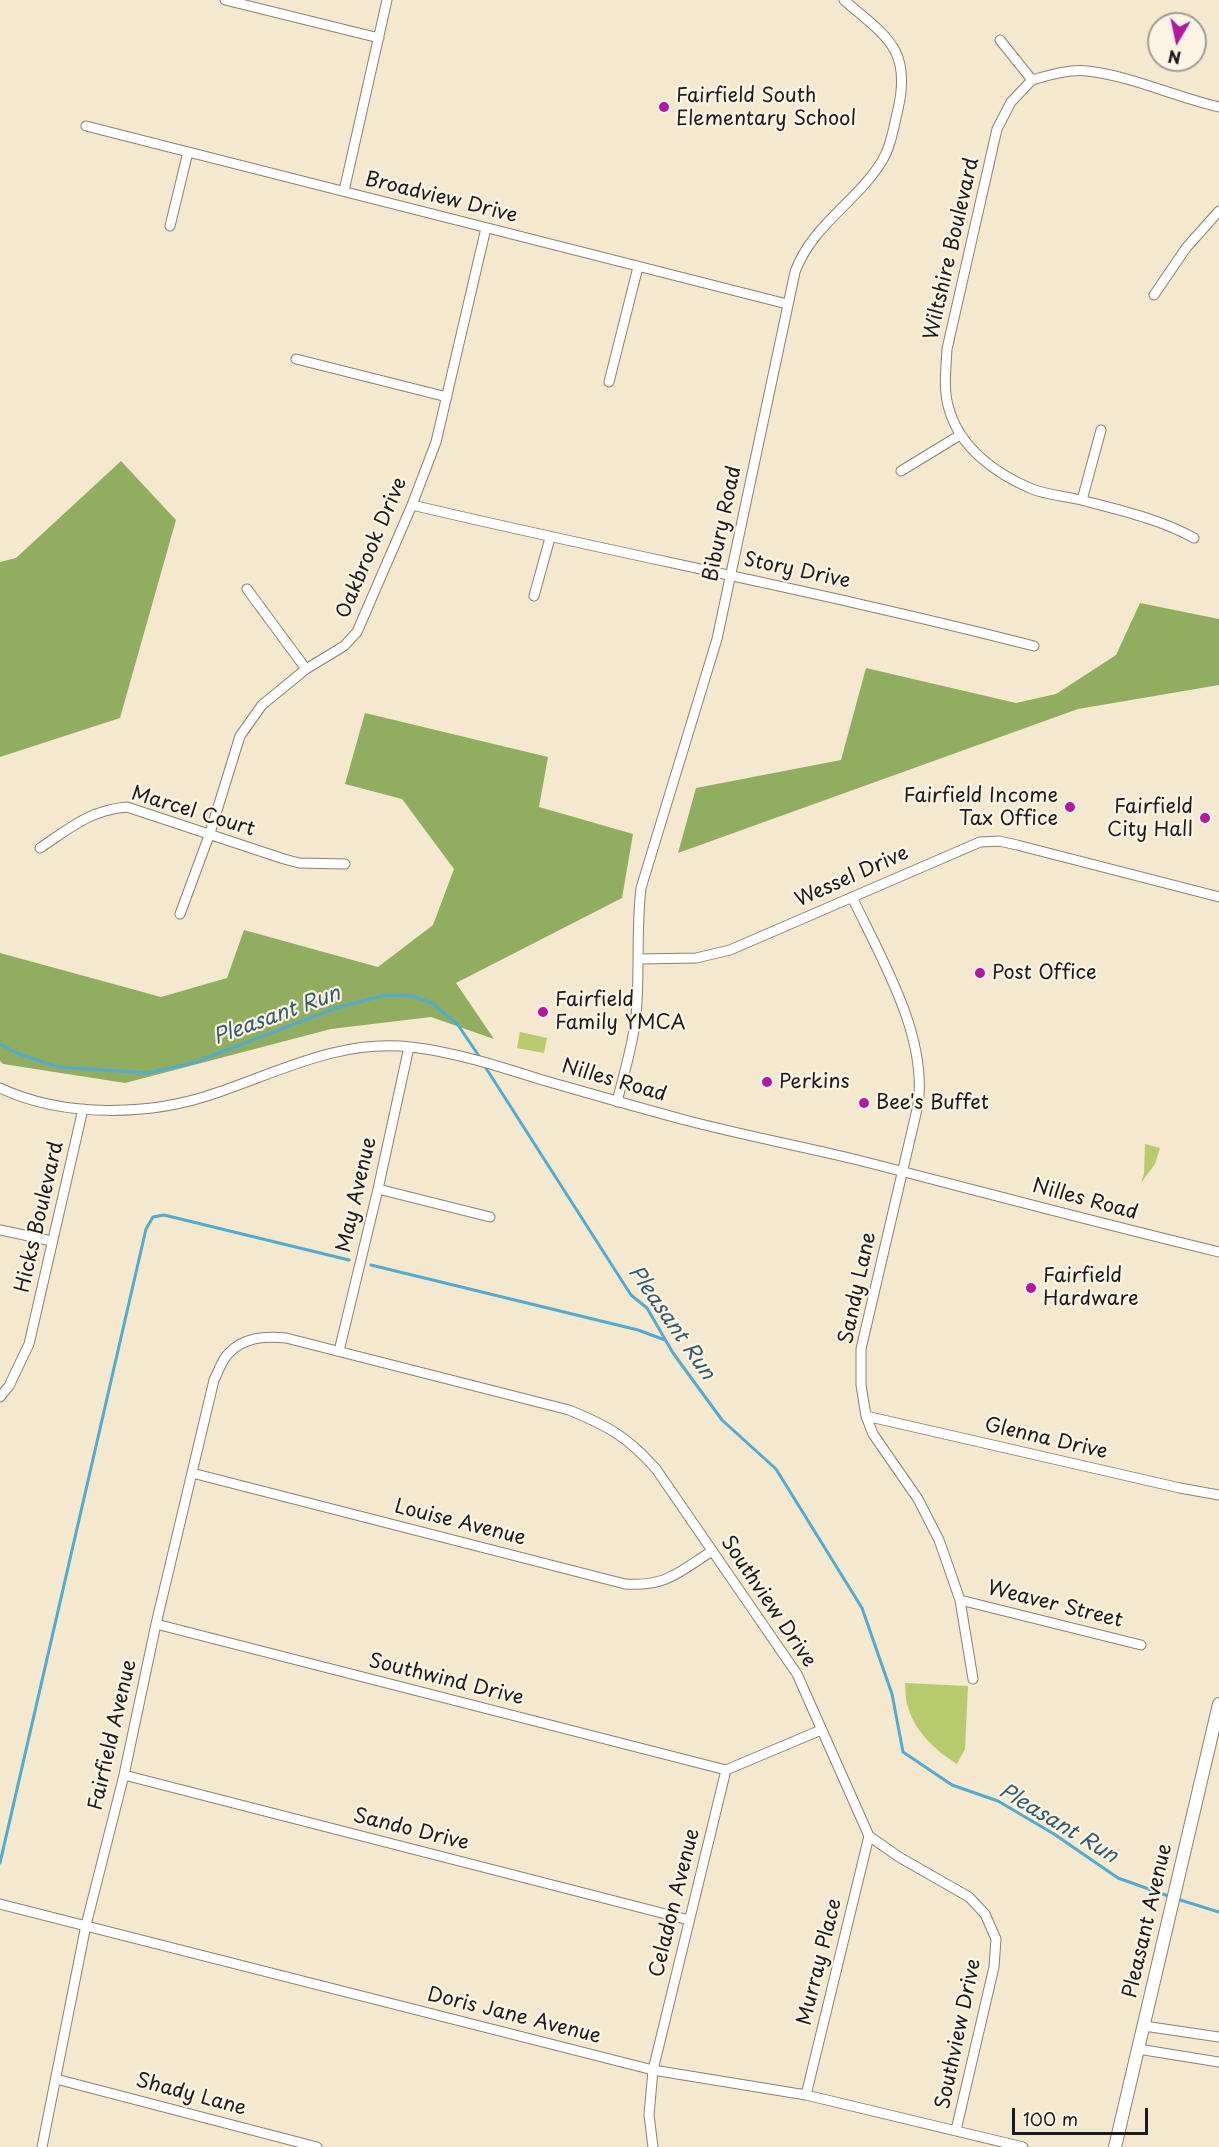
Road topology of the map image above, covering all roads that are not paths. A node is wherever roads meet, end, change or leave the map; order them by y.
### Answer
1 (225, 0) edge
2 (387, 0) edge
3 (844, 0) edge
4 (245, 2) edge
5 (379, 38) junction
6 (1000, 39) dead end
7 (1032, 80) junction
8 (1219, 107) edge
9 (86, 126) dead end
10 (188, 152) junction
11 (344, 191) junction
12 (1219, 211) edge
13 (170, 226) dead end
14 (486, 228) junction
15 (638, 267) junction
16 (1154, 295) dead end
17 (788, 304) junction
18 (296, 359) dead end
19 (609, 382) dead end
20 (447, 397) junction
21 (1101, 430) dead end
22 (960, 435) junction
23 (901, 471) dead end
24 (1082, 500) junction
25 (412, 506) junction
26 (550, 538) junction
27 (1194, 538) dead end
28 (730, 575) junction
29 (247, 589) dead end
30 (534, 596) dead end
31 (1034, 646) dead end
32 (306, 669) junction
33 (210, 833) junction
34 (40, 848) dead end
35 (345, 864) dead end
36 (852, 897) junction
37 (1219, 897) edge
38 (180, 914) dead end
39 (639, 959) junction
40 (409, 1047) junction
41 (0, 1088) edge
42 (617, 1102) junction
43 (83, 1109) junction
44 (902, 1172) junction
45 (378, 1189) junction
46 (490, 1217) dead end
47 (0, 1230) edge
48 (52, 1241) junction
49 (1219, 1252) edge
50 (243, 1343) joint
51 (339, 1351) junction
52 (0, 1397) edge
53 (866, 1416) junction
54 (192, 1473) junction
55 (1219, 1495) edge
56 (712, 1551) junction
57 (960, 1600) junction
58 (156, 1624) junction
59 (1141, 1645) dead end
60 (973, 1679) dead end
61 (1219, 1704) edge
62 (821, 1730) junction
63 (1214, 1753) edge
64 (726, 1770) junction
65 (124, 1775) junction
66 (869, 1836) junction
67 (0, 1904) edge
68 (689, 1920) junction
69 (86, 1925) junction
70 (1144, 2026) junction
71 (1219, 2037) edge
72 (1138, 2049) junction
73 (1219, 2062) edge
74 (653, 2070) junction
75 (56, 2079) junction
76 (806, 2095) junction
77 (956, 2130) junction
78 (42, 2147) edge
79 (317, 2147) edge
80 (653, 2147) edge
81 (1023, 2147) edge
82 (1115, 2147) edge

1 - 4 street
2 - 5 street
3 - 17 street, Bibury Road
4 - 5 street
5 - 11 street
6 - 7 street
7 - 8 street
7 - 22 street, Wiltshire Boulevard
9 - 10 street, Broadview Drive
10 - 11 street, Broadview Drive
10 - 13 street
11 - 14 street, Broadview Drive
12 - 16 street
14 - 15 street, Broadview Drive
14 - 20 street, Oakbrook Drive
15 - 17 street, Broadview Drive
15 - 19 street
17 - 28 street, Bibury Road
18 - 20 street
20 - 25 street, Oakbrook Drive
21 - 24 street
22 - 23 street
22 - 24 street
24 - 27 street
25 - 26 street, Story Drive
25 - 32 street, Oakbrook Drive
26 - 28 street, Story Drive
26 - 30 street
28 - 31 street, Story Drive
28 - 39 street, Bibury Road
29 - 32 street
32 - 33 street, Oakbrook Drive
33 - 34 street, Marcel Court
33 - 35 street, Marcel Court
33 - 38 street, Oakbrook Drive
36 - 37 street, Wessel Drive
36 - 39 street, Wessel Drive
36 - 44 street, Sandy Lane
39 - 42 street, Bibury Road
40 - 42 street, Nilles Road
40 - 43 street, Nilles Road
40 - 45 street, May Avenue
41 - 43 street, Nilles Road
42 - 44 street, Nilles Road
43 - 48 street, Hicks Boulevard
44 - 49 street, Nilles Road
44 - 53 street, Sandy Lane
45 - 46 street
45 - 51 street, May Avenue
47 - 48 street
48 - 52 street, Hicks Boulevard
50 - 51 street, Southview Drive
50 - 54 street, Fairfield Avenue
51 - 56 street, Southview Drive
53 - 55 street, Glenna Drive
53 - 57 street, Sandy Lane
54 - 56 street, Louise Avenue
54 - 58 street, Fairfield Avenue
56 - 62 street, Southview Drive
57 - 59 street, Weaver Street
57 - 60 street, Sandy Lane
58 - 64 street, Southwind Drive
58 - 65 street, Fairfield Avenue
61 - 63 main road, Pleasant Avenue
62 - 64 street
62 - 66 street, Southview Drive
63 - 70 main road, Pleasant Avenue
64 - 68 street, Celadon Avenue
65 - 68 street, Sando Drive
65 - 69 street, Fairfield Avenue
66 - 76 street, Murray Place
66 - 77 street, Southview Drive
67 - 69 street, Doris Jane Avenue
68 - 74 street, Celadon Avenue
69 - 74 street, Doris Jane Avenue
69 - 75 street, Fairfield Avenue
70 - 71 street
70 - 72 main road, Pleasant Avenue
72 - 73 street
72 - 82 main road, Pleasant Avenue
74 - 76 street, Doris Jane Avenue
74 - 80 street, Celadon Avenue
75 - 78 street, Fairfield Avenue
75 - 79 street, Shady Lane
76 - 77 street, Doris Jane Avenue
77 - 81 street, Doris Jane Avenue

